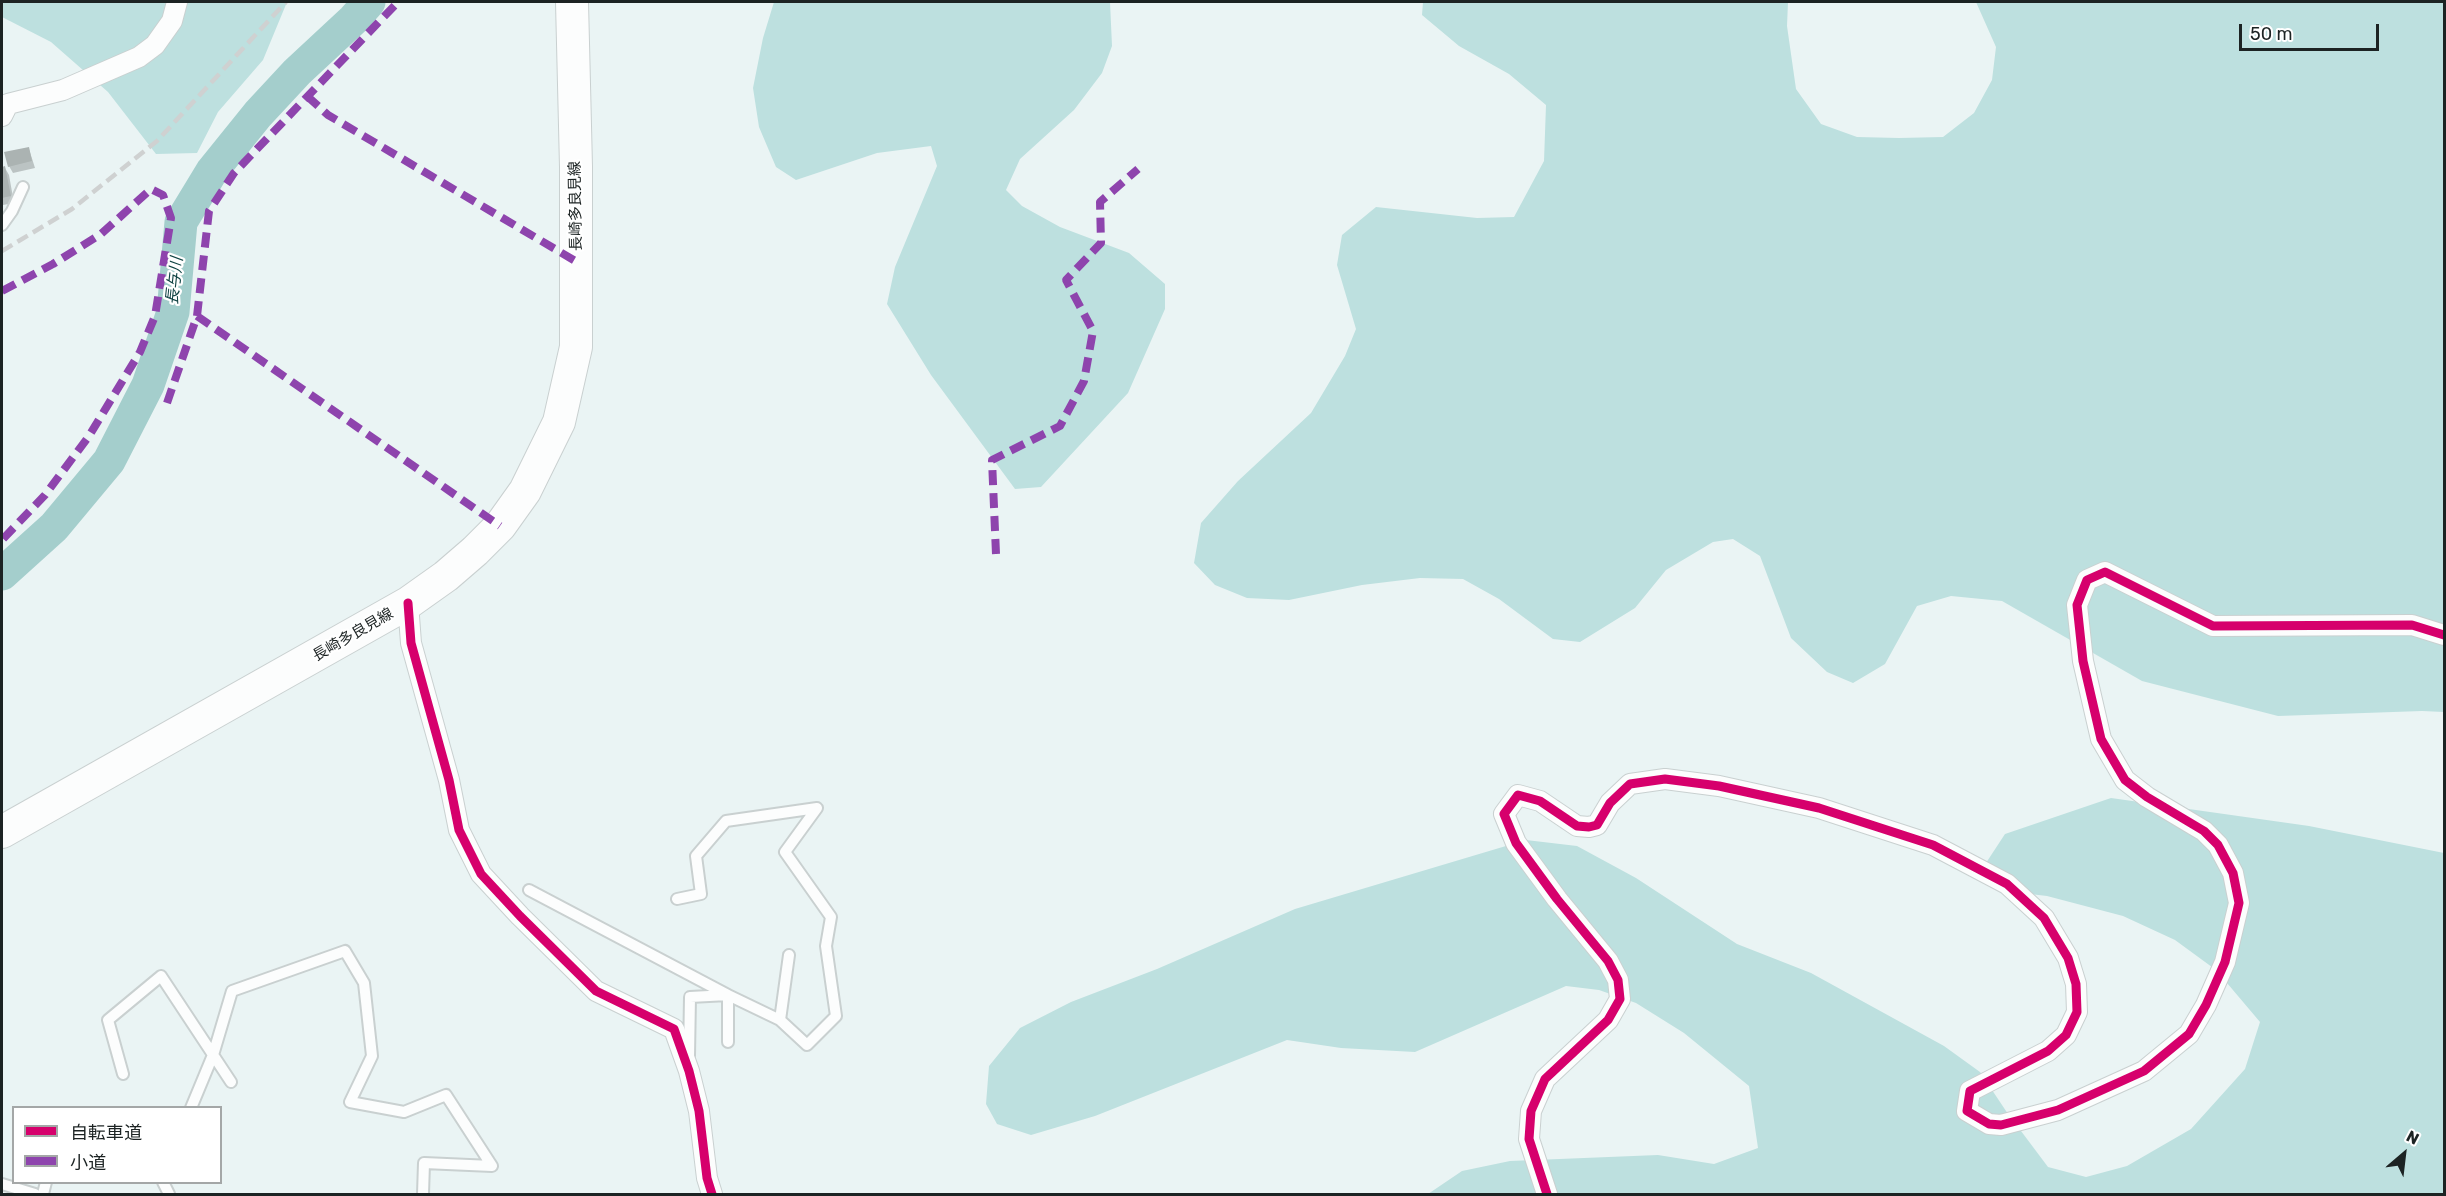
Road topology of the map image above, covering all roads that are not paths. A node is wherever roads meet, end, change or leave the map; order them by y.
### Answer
1 (177, 2) edge
2 (572, 2) edge
3 (2, 116) edge
4 (24, 187) dead end
5 (2, 225) edge
6 (408, 603) junction
7 (2445, 635) edge
8 (2, 832) edge
9 (530, 890) dead end
10 (677, 899) dead end
11 (789, 955) dead end
12 (728, 995) junction
13 (780, 1020) junction
14 (728, 1042) dead end
15 (213, 1054) junction
16 (689, 1071) junction
17 (123, 1074) dead end
18 (231, 1082) dead end
19 (191, 1106) edge
20 (2, 1184) edge
21 (35, 1194) edge
22 (423, 1194) edge
23 (712, 1194) edge
24 (1547, 1194) edge

1 - 3 street
2 - 6 main road, 長崎多良見線
4 - 5 lane
6 - 8 main road, 長崎多良見線
6 - 16 street
7 - 24 street
9 - 12 lane
10 - 13 lane
11 - 13 lane
12 - 13 lane
12 - 14 lane
12 - 16 lane
15 - 17 lane
15 - 18 lane
15 - 19 lane
15 - 22 lane
16 - 23 street
20 - 21 lane

